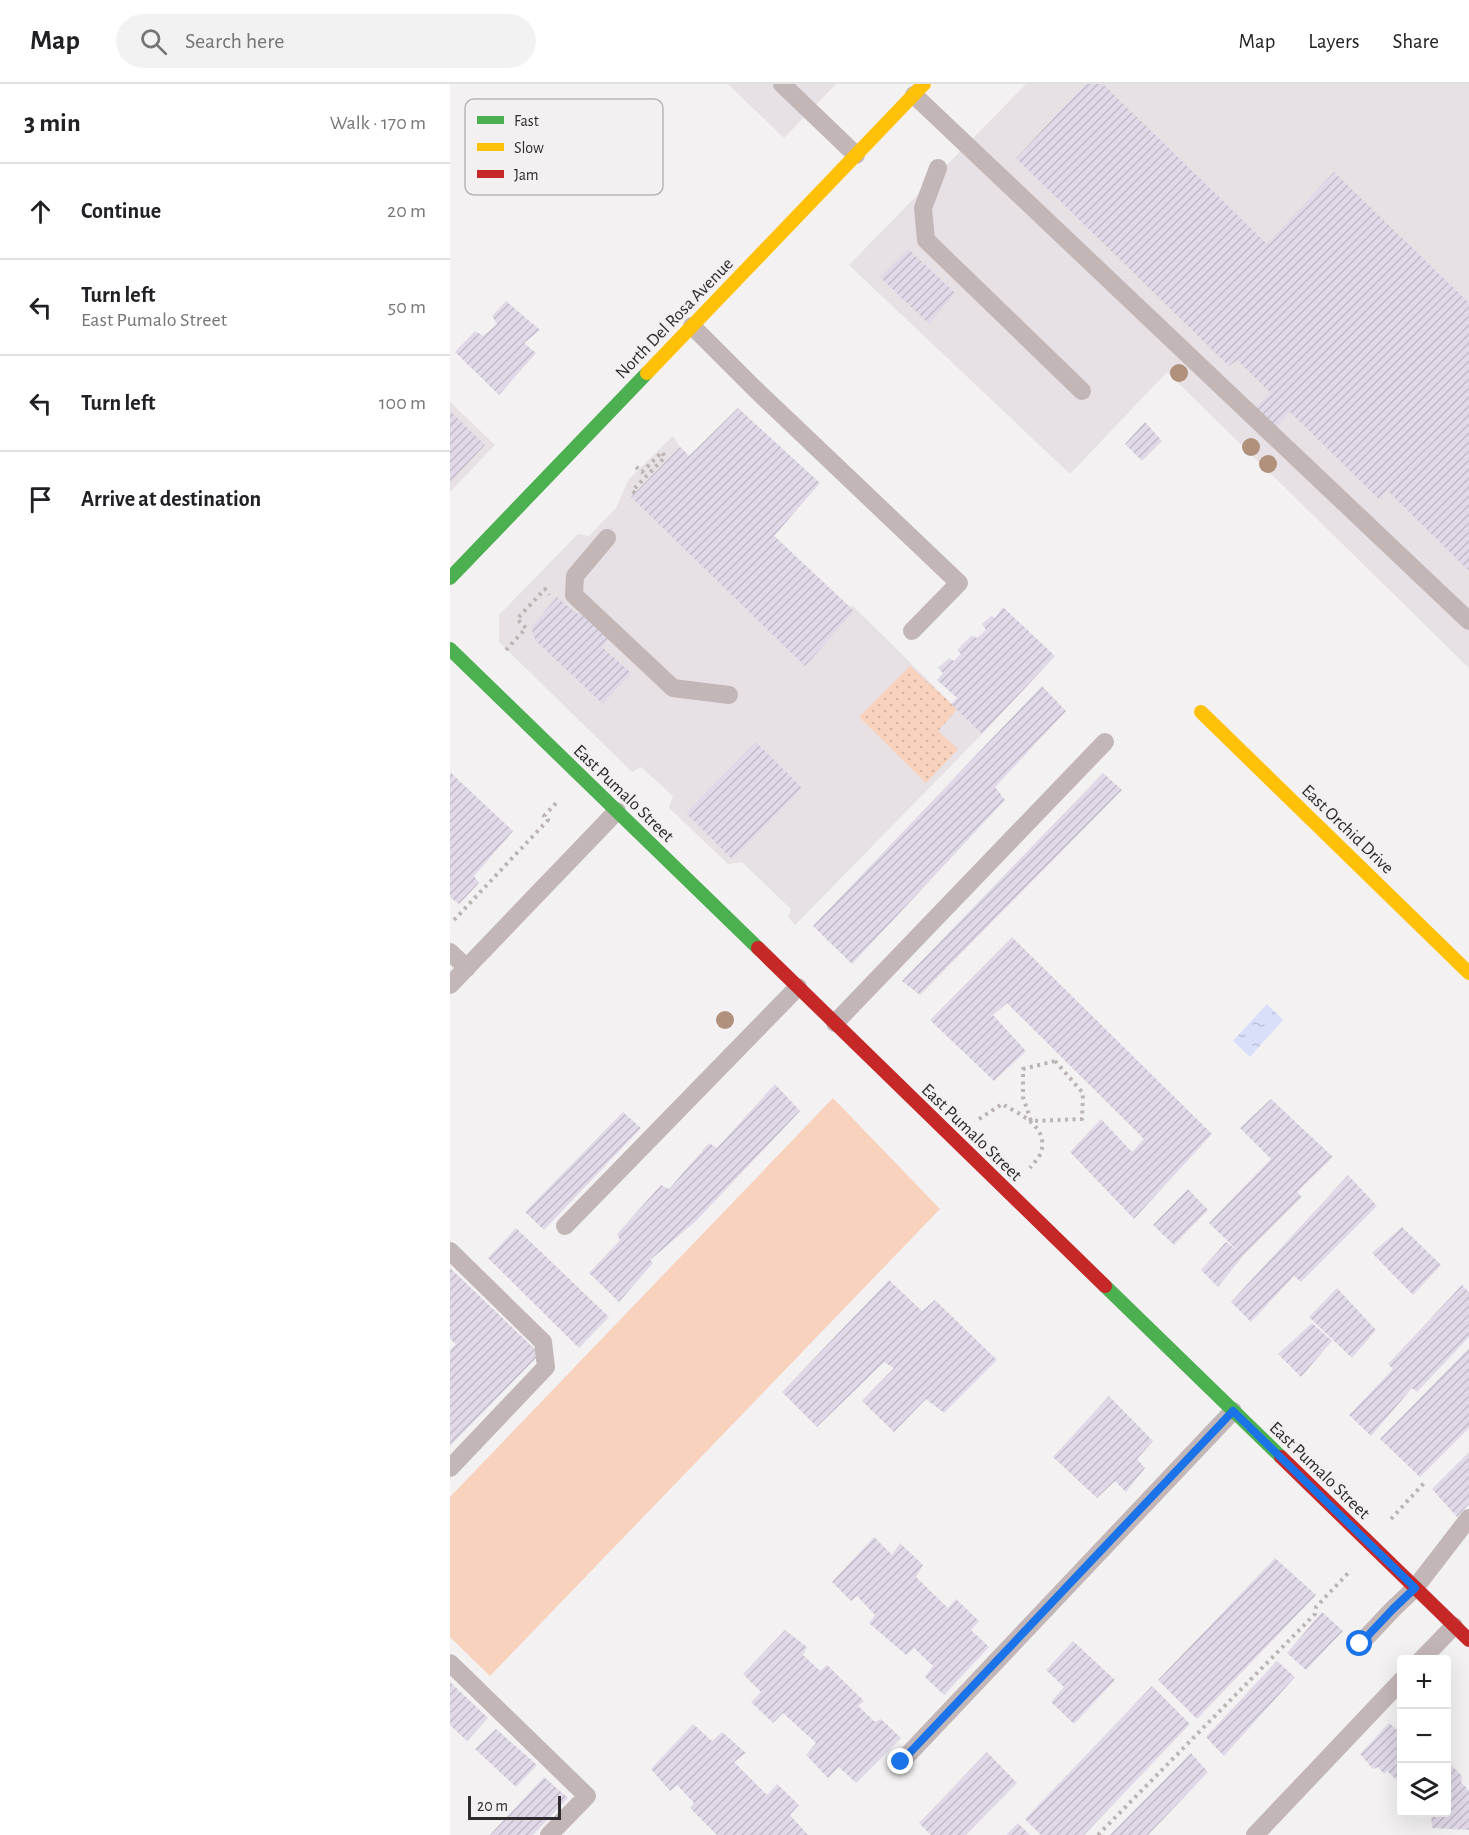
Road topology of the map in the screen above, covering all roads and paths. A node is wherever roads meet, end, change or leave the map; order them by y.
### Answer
1 (789, 86) edge
2 (919, 89) edge
3 (856, 155) junction
4 (938, 168) dead end
5 (692, 326) junction
6 (1082, 391) dead end
7 (635, 466) dead end
8 (634, 493) dead end
9 (607, 537) dead end
10 (450, 578) edge
11 (554, 600) dead end
12 (1469, 621) edge
13 (912, 631) dead end
14 (450, 649) edge
15 (506, 650) dead end
16 (729, 695) dead end
17 (1202, 712) dead end
18 (1105, 742) dead end
19 (557, 802) dead end
20 (617, 811) junction
21 (454, 920) dead end
22 (450, 952) edge
23 (467, 968) junction
24 (1469, 973) edge
25 (450, 985) edge
26 (798, 987) junction
27 (835, 1023) junction
28 (979, 1119) dead end
29 (1031, 1121) junction
30 (1030, 1168) dead end
31 (565, 1226) dead end
32 (450, 1251) edge
33 (1233, 1411) junction
34 (450, 1468) edge
35 (1425, 1482) dead end
36 (1469, 1518) edge
37 (1391, 1519) dead end
38 (1351, 1570) dead end
39 (1415, 1588) junction
40 (1454, 1626) junction
41 (1469, 1640) edge
42 (1360, 1644) dead end
43 (1425, 1655) edge
44 (450, 1663) edge
45 (1397, 1684) edge
46 (901, 1762) dead end
47 (549, 1835) edge
48 (1098, 1835) edge
49 (1255, 1835) edge

1 - 3 lane
2 - 3 street, North Del Rosa Avenue
2 - 12 lane
3 - 5 street, North Del Rosa Avenue
4 - 6 lane
5 - 10 street, North Del Rosa Avenue
5 - 13 lane
7 - 8 path
9 - 16 lane
11 - 15 path
14 - 20 street, East Pumalo Street
17 - 24 street, East Orchid Drive
18 - 27 lane
19 - 21 path
20 - 23 lane
20 - 26 street, East Pumalo Street
22 - 23 lane
23 - 25 lane
26 - 27 street, East Pumalo Street
26 - 31 lane
27 - 33 street, East Pumalo Street
28 - 29 path
29 - 29 path
29 - 30 path
32 - 34 lane
33 - 39 street, East Pumalo Street
33 - 46 lane
35 - 37 path
36 - 39 lane
38 - 48 path
39 - 40 street, East Pumalo Street
39 - 42 lane
40 - 41 street, East Pumalo Street
40 - 43 lane
44 - 47 lane
45 - 49 lane

